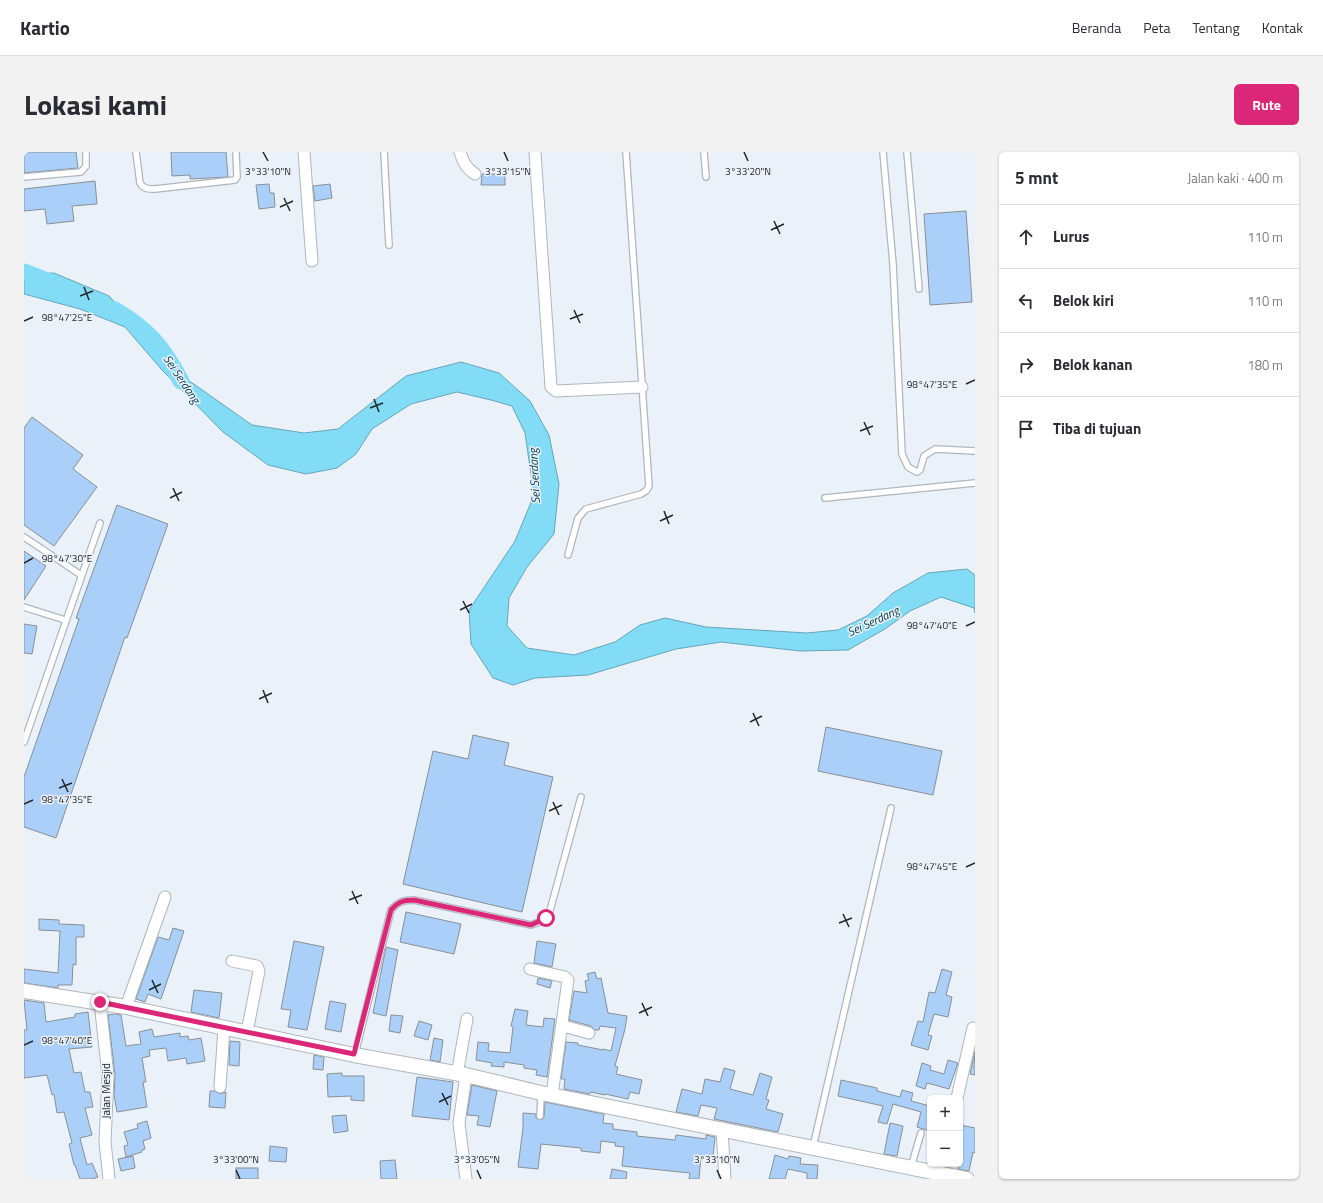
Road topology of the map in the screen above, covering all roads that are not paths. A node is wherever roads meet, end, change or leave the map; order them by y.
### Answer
1 (86, 152) edge
2 (136, 152) edge
3 (236, 152) edge
4 (304, 152) edge
5 (384, 152) edge
6 (460, 152) edge
7 (535, 152) edge
8 (626, 152) edge
9 (704, 152) edge
10 (883, 152) edge
11 (907, 152) edge
12 (474, 174) dead end
13 (24, 177) edge
14 (706, 177) dead end
15 (389, 244) dead end
16 (312, 261) dead end
17 (919, 288) dead end
18 (642, 387) junction
19 (975, 451) edge
20 (975, 483) edge
21 (825, 498) dead end
22 (100, 523) dead end
23 (24, 537) edge
24 (568, 555) dead end
25 (81, 575) junction
26 (24, 607) edge
27 (65, 620) junction
28 (24, 742) edge
29 (581, 797) dead end
30 (891, 808) dead end
31 (165, 898) dead end
32 (232, 961) dead end
33 (530, 969) dead end
34 (24, 991) edge
35 (100, 1002) junction
36 (126, 1007) junction
37 (467, 1019) dead end
38 (562, 1026) junction
39 (224, 1028) junction
40 (972, 1028) dead end
41 (248, 1032) junction
42 (589, 1033) dead end
43 (354, 1054) junction
44 (461, 1075) junction
45 (220, 1087) dead end
46 (546, 1094) junction
47 (958, 1095) edge
48 (540, 1116) dead end
49 (722, 1130) junction
50 (921, 1133) dead end
51 (813, 1147) junction
52 (911, 1168) junction
53 (941, 1168) edge
54 (109, 1179) edge
55 (466, 1179) edge
56 (725, 1179) edge
57 (967, 1179) edge

1 - 13 lane
2 - 3 lane
4 - 16 street
5 - 15 lane
6 - 12 street
7 - 18 street
8 - 18 lane
9 - 14 lane
10 - 19 lane
11 - 17 lane
18 - 24 lane
20 - 21 lane
22 - 25 lane
23 - 25 lane
25 - 27 lane
26 - 27 lane
27 - 28 lane
29 - 43 lane
30 - 51 lane
31 - 36 street
32 - 41 street
33 - 38 street
34 - 35 street
35 - 36 street
35 - 54 street, Jalan Mesjid
36 - 39 street
37 - 44 street
38 - 42 street
38 - 46 street
39 - 41 street
39 - 45 street
40 - 47 street
41 - 43 street
43 - 44 street
44 - 46 street
44 - 55 street
46 - 48 lane
46 - 49 street
49 - 51 street
49 - 56 street
50 - 52 lane
51 - 52 street
52 - 53 street
53 - 57 street

